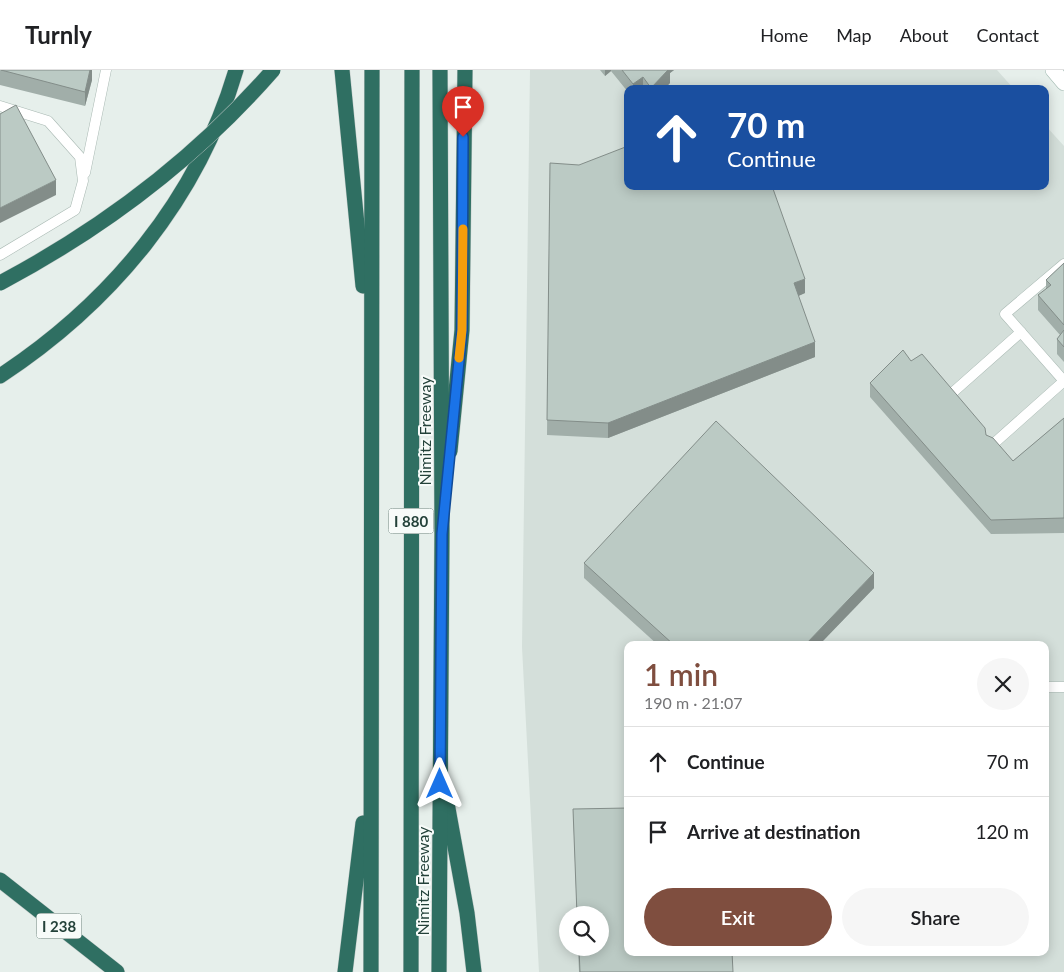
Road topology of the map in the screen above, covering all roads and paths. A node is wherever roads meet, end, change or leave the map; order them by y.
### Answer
1 (106, 70) edge
2 (236, 70) edge
3 (273, 70) edge
4 (342, 70) edge
5 (372, 70) edge
6 (412, 70) edge
7 (440, 70) edge
8 (465, 70) edge
9 (0, 106) edge
10 (83, 182) junction
11 (0, 255) edge
12 (1064, 264) edge
13 (0, 283) edge
14 (1021, 332) junction
15 (372, 374) junction
16 (0, 376) edge
17 (1064, 381) edge
18 (951, 394) edge
19 (991, 446) edge
20 (442, 534) junction
21 (1049, 686) edge
22 (1064, 687) edge
23 (371, 755) junction
24 (440, 765) junction
25 (0, 880) edge
26 (117, 972) edge
27 (345, 972) edge
28 (371, 972) edge
29 (411, 972) edge
30 (439, 972) edge
31 (474, 972) edge

1 - 10 lane
2 - 16 highway
3 - 13 highway, bridge
4 - 15 highway
5 - 15 highway, I 880
6 - 29 highway, I 880
7 - 20 highway, Nimitz Freeway / I 880
8 - 20 highway
9 - 10 lane
10 - 11 lane
12 - 14 lane
14 - 17 lane
14 - 18 lane
15 - 23 highway, I 880
17 - 19 lane
20 - 24 highway, Nimitz Freeway / I 880
21 - 22 lane
23 - 27 highway
23 - 28 highway, I 880
24 - 30 highway, Nimitz Freeway / I 880
24 - 31 highway
25 - 26 highway, I 238

